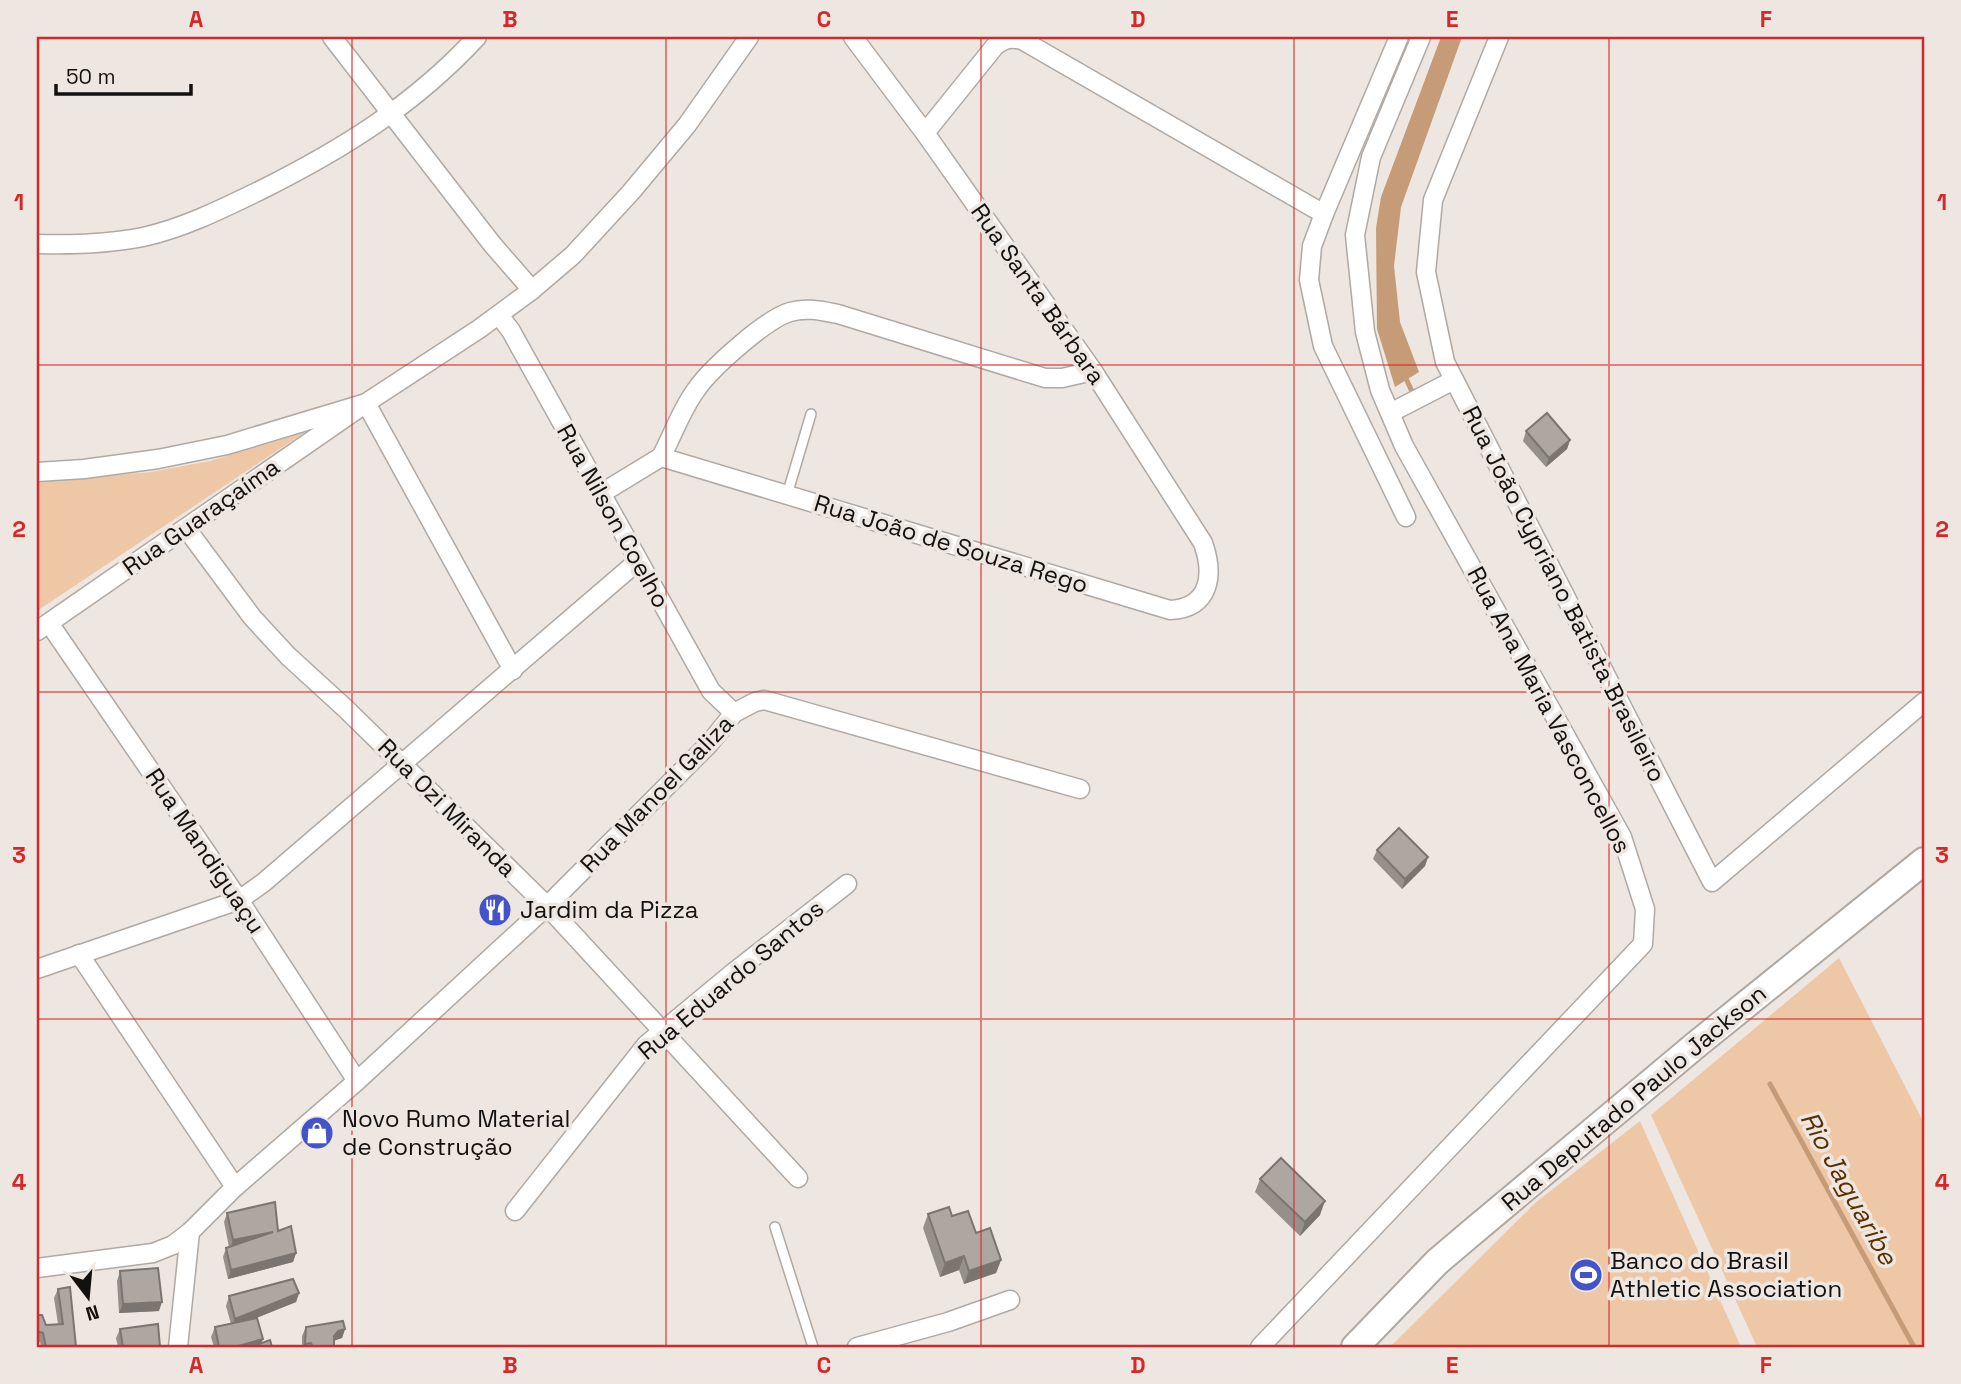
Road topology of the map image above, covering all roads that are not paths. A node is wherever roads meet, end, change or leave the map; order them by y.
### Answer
1 (332, 37) edge
2 (477, 37) edge
3 (749, 37) edge
4 (853, 37) edge
5 (1399, 37) edge
6 (1421, 37) edge
7 (1499, 37) edge
8 (391, 115) junction
9 (925, 133) junction
10 (1350, 149) junction
11 (1371, 157) junction
12 (1324, 214) junction
13 (37, 244) edge
14 (532, 290) junction
15 (499, 315) junction
16 (1093, 371) junction
17 (1451, 381) junction
18 (366, 403) junction
19 (1392, 412) junction
20 (811, 414) dead end
21 (661, 457) junction
22 (37, 472) edge
23 (602, 493) junction
24 (787, 495) junction
25 (1406, 517) dead end
26 (186, 528) junction
27 (1209, 560) joint
28 (638, 561) junction
29 (43, 627) edge
30 (513, 670) junction
31 (1924, 702) edge
32 (734, 713) junction
33 (402, 763) junction
34 (1080, 789) dead end
35 (1924, 861) edge
36 (847, 884) dead end
37 (239, 900) junction
38 (547, 906) junction
39 (79, 954) junction
40 (37, 969) edge
41 (663, 1030) junction
42 (357, 1082) junction
43 (798, 1178) dead end
44 (235, 1187) junction
45 (515, 1212) dead end
46 (775, 1227) dead end
47 (190, 1233) junction
48 (37, 1268) edge
49 (1010, 1300) dead end
50 (178, 1347) edge
51 (813, 1347) edge
52 (857, 1347) edge
53 (1260, 1347) edge
54 (1355, 1347) edge

1 - 8 street
2 - 8 street
3 - 14 street, Rua Guaraçaíma
4 - 9 street, Rua Santa Bárbara
5 - 10 street
6 - 11 street, Rua Ana Maria Vasconcellos
7 - 17 street, Rua João Cypriano Batista Brasileiro
8 - 13 street
8 - 14 street
9 - 12 street
9 - 16 street, Rua Santa Bárbara
10 - 11 street
10 - 12 street
11 - 19 street, Rua Ana Maria Vasconcellos
12 - 25 street
14 - 15 street, Rua Guaraçaíma
15 - 18 street, Rua Guaraçaíma
15 - 23 street, Rua Nilson Coelho
16 - 21 street
16 - 27 street, Rua Santa Bárbara
17 - 19 street
17 - 31 street, Rua João Cypriano Batista Brasileiro
18 - 22 street
18 - 26 street, Rua Guaraçaíma
18 - 30 street
19 - 53 street, Rua Ana Maria Vasconcellos
20 - 24 lane
21 - 23 street
21 - 24 street, Rua João de Souza Rego
23 - 28 street, Rua Nilson Coelho
24 - 27 street, Rua João de Souza Rego
26 - 29 street, Rua Guaraçaíma
26 - 33 street, Rua Ozi Miranda
28 - 30 street
28 - 32 street, Rua Nilson Coelho
29 - 37 street, Rua Mandiguaçu
30 - 33 street
32 - 34 street, Rua Manoel Galiza
32 - 38 street, Rua Manoel Galiza
33 - 37 street
33 - 38 street, Rua Ozi Miranda
35 - 54 main road, Rua Deputado Paulo Jackson
36 - 41 street, Rua Eduardo Santos
37 - 39 street
37 - 42 street, Rua Mandiguaçu
38 - 41 street, Rua Ozi Miranda
38 - 42 street, Rua Manoel Galiza
39 - 40 street
39 - 44 street
41 - 43 street, Rua Ozi Miranda
41 - 45 street, Rua Eduardo Santos
42 - 44 street, Rua Manoel Galiza
44 - 47 street, Rua Manoel Galiza
46 - 51 lane
47 - 48 street, Rua Manoel Galiza
47 - 50 street
49 - 52 street

